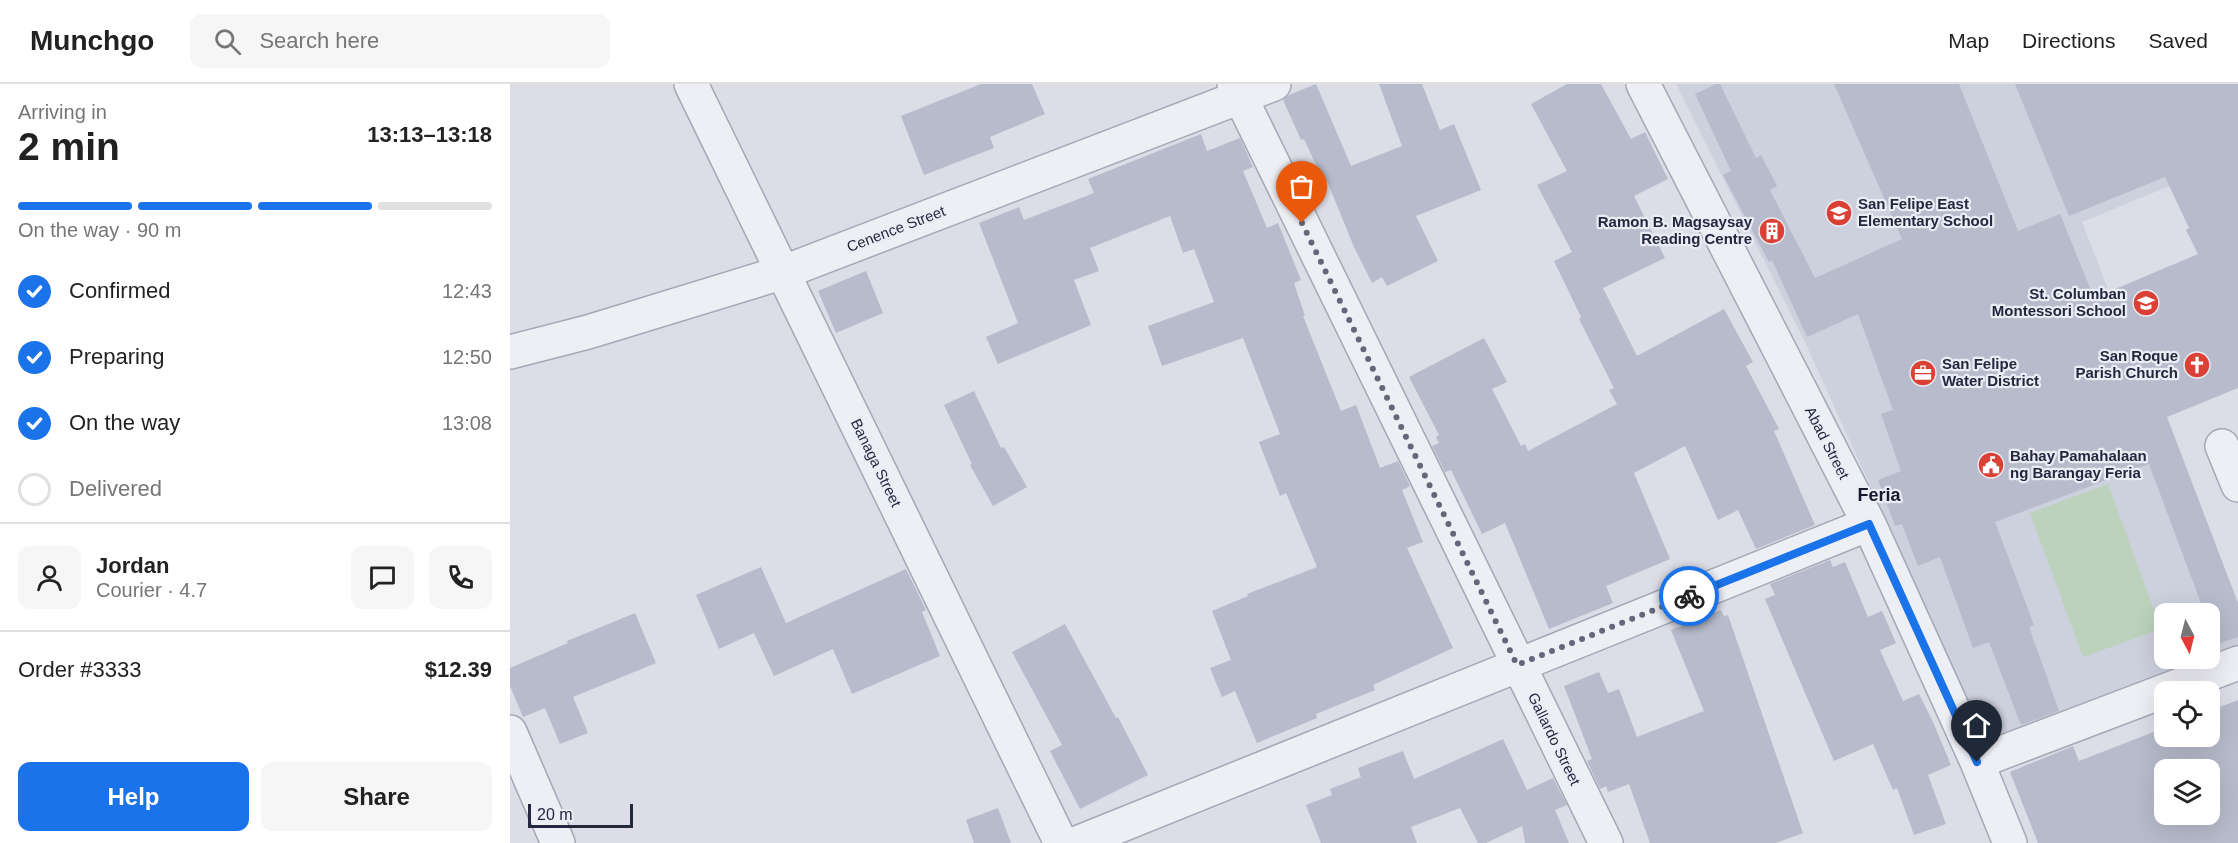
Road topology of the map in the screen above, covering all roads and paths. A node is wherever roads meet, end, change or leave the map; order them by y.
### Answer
1 (691, 84) edge
2 (1274, 84) edge
3 (1643, 84) edge
4 (1237, 90) edge
5 (784, 272) junction
6 (510, 352) edge
7 (2222, 446) dead end
8 (2238, 485) edge
9 (1869, 524) junction
10 (2238, 663) edge
11 (1517, 665) junction
12 (510, 732) edge
13 (1977, 762) junction
14 (558, 843) edge
15 (1060, 843) edge
16 (1077, 843) edge
17 (1606, 843) edge
18 (2010, 843) edge

1 - 5 street, Banaga Street
2 - 4 street, Cenence Street
3 - 9 street, Abad Street
4 - 5 street, Cenence Street
4 - 11 street, Gallardo Street
5 - 6 street, Cenence Street
5 - 15 street, Banaga Street
7 - 8 street
9 - 11 street
9 - 13 street, Abad Street
10 - 13 street
11 - 16 street
11 - 17 street, Gallardo Street
12 - 14 street
13 - 18 street, Abad Street

